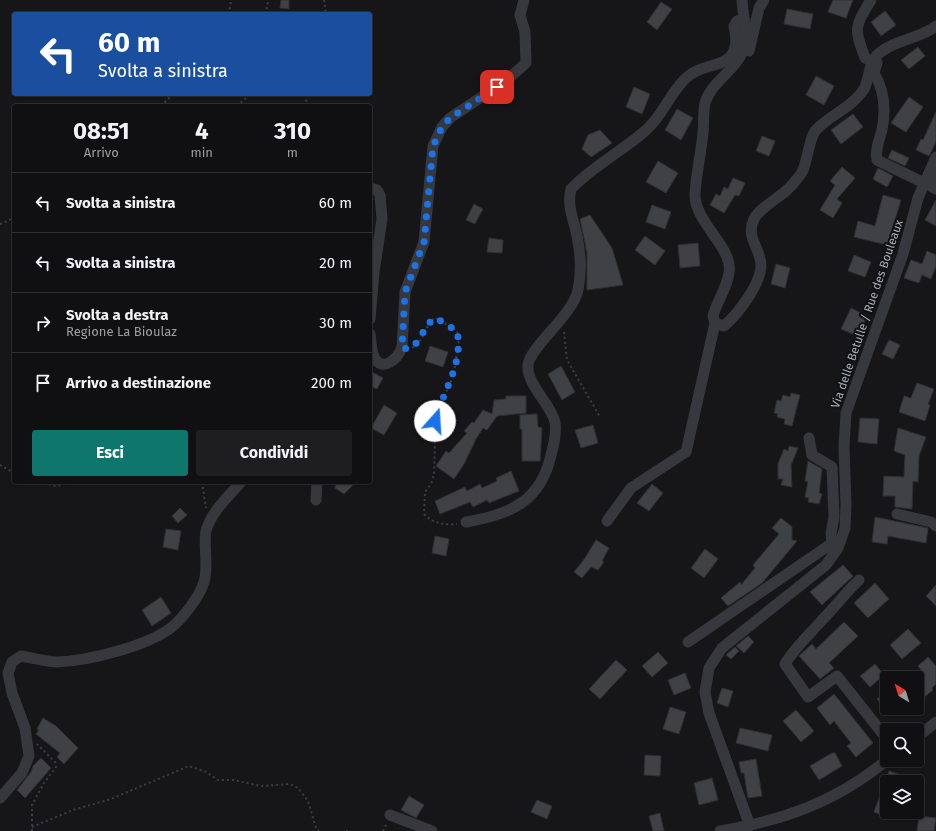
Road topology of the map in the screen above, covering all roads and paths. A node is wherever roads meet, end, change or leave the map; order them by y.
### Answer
1 (230, 0) edge
2 (268, 0) edge
3 (324, 0) edge
4 (524, 0) edge
5 (742, 0) edge
6 (764, 0) edge
7 (871, 0) edge
8 (229, 12) edge
9 (266, 12) edge
10 (326, 12) edge
11 (744, 19) junction
12 (936, 26) edge
13 (872, 61) junction
14 (732, 67) junction
15 (171, 96) edge
16 (248, 96) edge
17 (163, 104) edge
18 (239, 104) edge
19 (935, 168) edge
20 (924, 183) junction
21 (372, 189) edge
22 (936, 189) edge
23 (12, 219) edge
24 (0, 224) edge
25 (372, 300) edge
26 (563, 317) junction
27 (715, 323) junction
28 (372, 347) edge
29 (402, 348) junction
30 (600, 417) dead end
31 (809, 438) dead end
32 (0, 465) edge
33 (12, 472) edge
34 (48, 484) edge
35 (64, 484) edge
36 (202, 484) edge
37 (239, 484) edge
38 (317, 484) edge
39 (316, 500) dead end
40 (897, 514) dead end
41 (212, 520) junction
42 (607, 521) dead end
43 (466, 522) joint
44 (936, 526) edge
45 (836, 543) junction
46 (859, 580) dead end
47 (688, 642) dead end
48 (936, 722) edge
49 (880, 730) edge
50 (924, 731) edge
51 (26, 737) junction
52 (880, 765) edge
53 (0, 798) edge
54 (390, 815) dead end
55 (32, 828) junction
56 (749, 828) edge
57 (32, 831) edge
58 (319, 831) edge
59 (432, 831) edge
60 (720, 831) edge

1 - 8 path
2 - 9 path
3 - 10 path
4 - 29 street
5 - 11 street
6 - 14 street
7 - 13 street
11 - 14 street
11 - 26 street
12 - 13 street
13 - 20 street
13 - 27 street
14 - 27 street
15 - 17 path
16 - 18 path
19 - 20 street, Via delle Betulle / Rue des Bouleaux
19 - 22 street
20 - 45 street, Via delle Betulle / Rue des Bouleaux
21 - 25 street
23 - 24 path
26 - 30 path
26 - 43 street
27 - 42 street
28 - 29 street
29 - 43 path
31 - 45 street
32 - 33 path
34 - 35 path
36 - 41 path
37 - 41 street
38 - 39 street
40 - 44 street
41 - 51 street
45 - 47 street
45 - 56 street, Via delle Betulle / Rue des Bouleaux
46 - 49 street
48 - 50 street
51 - 53 street
51 - 55 path
52 - 56 street
54 - 59 street
55 - 57 path
55 - 58 path
56 - 60 street

